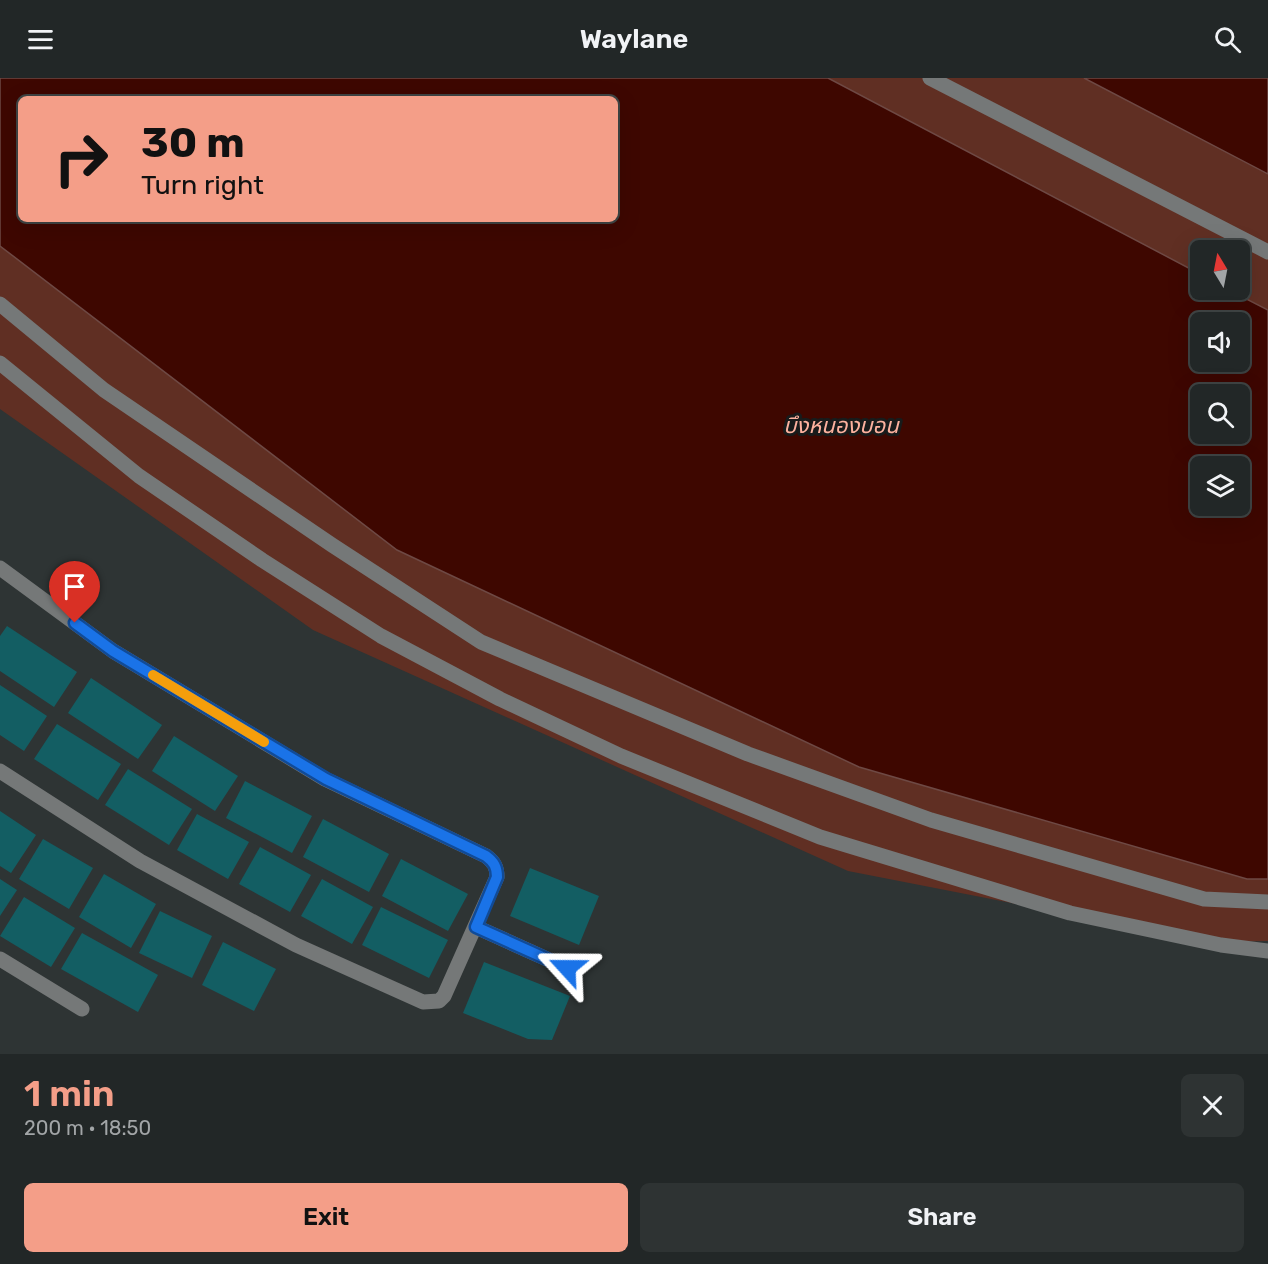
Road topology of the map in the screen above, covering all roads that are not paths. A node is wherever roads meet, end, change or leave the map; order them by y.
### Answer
1 (930, 78) edge
2 (1268, 252) edge
3 (0, 304) edge
4 (0, 363) edge
5 (0, 568) edge
6 (0, 771) edge
7 (1268, 902) edge
8 (476, 927) junction
9 (1268, 951) edge
10 (0, 959) edge
11 (567, 968) dead end
12 (82, 1009) dead end

1 - 2 street
3 - 7 street
4 - 9 street
5 - 8 street
6 - 8 street
8 - 11 street
10 - 12 street

